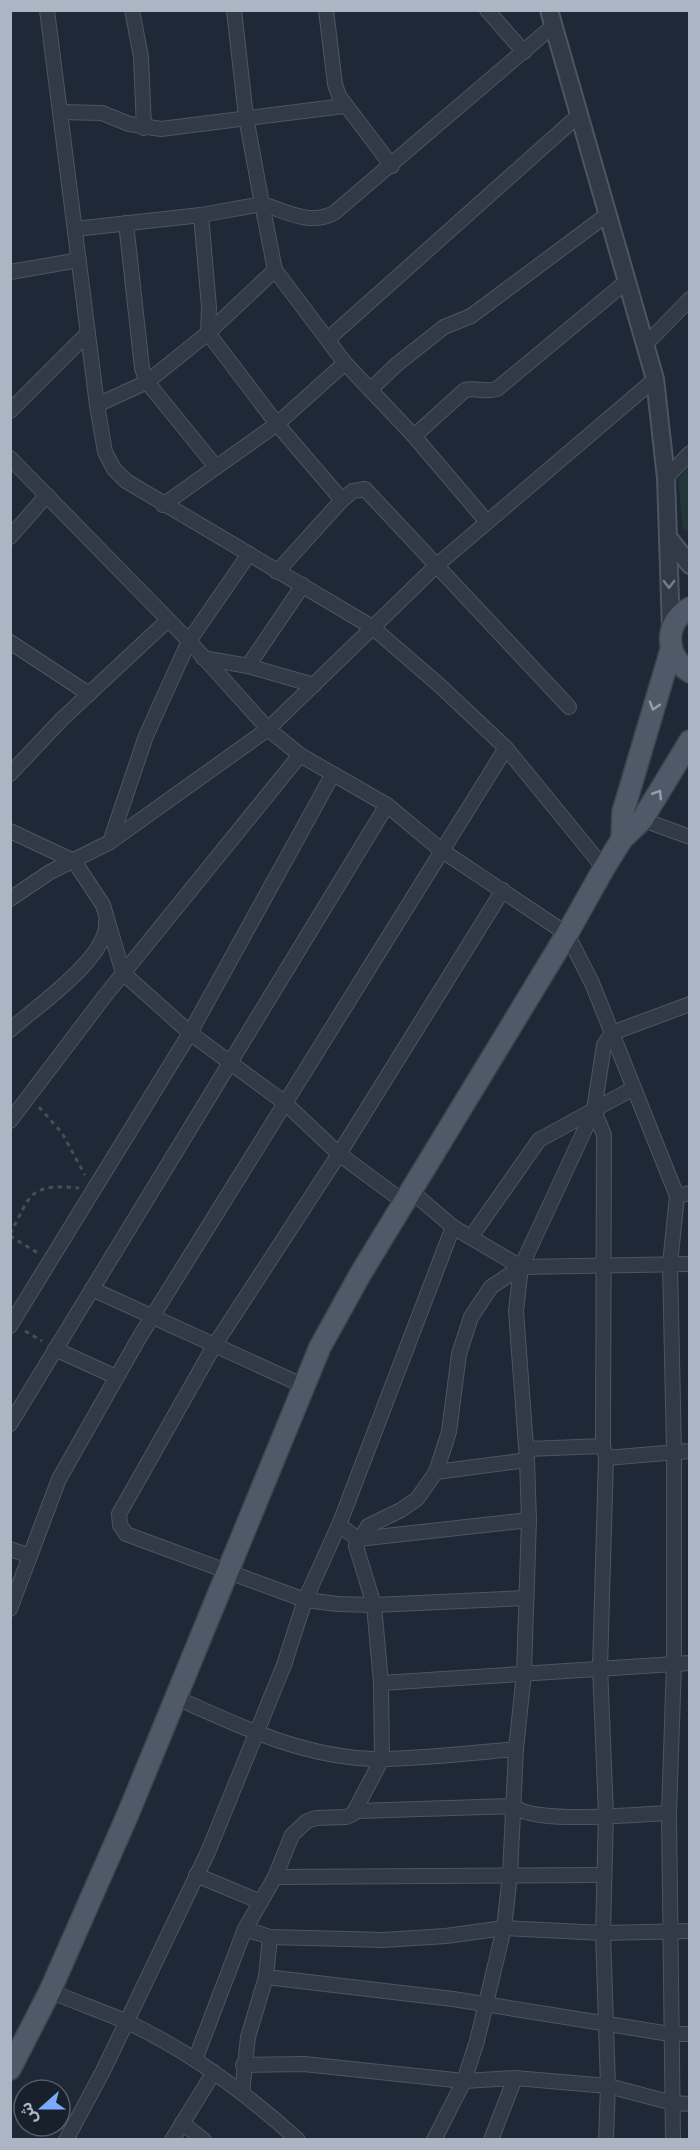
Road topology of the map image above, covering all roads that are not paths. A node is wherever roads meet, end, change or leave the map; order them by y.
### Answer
1 (47, 10) edge
2 (132, 10) edge
3 (234, 10) edge
4 (326, 10) edge
5 (487, 10) edge
6 (551, 18) edge
7 (524, 52) junction
8 (344, 106) junction
9 (60, 112) junction
10 (579, 115) junction
11 (246, 117) junction
12 (144, 128) junction
13 (392, 166) junction
14 (262, 204) junction
15 (608, 214) junction
16 (201, 215) junction
17 (126, 224) junction
18 (75, 229) junction
19 (79, 260) junction
20 (275, 270) junction
21 (10, 272) edge
22 (627, 281) junction
23 (690, 300) edge
24 (88, 333) junction
25 (208, 333) junction
26 (328, 339) junction
27 (646, 344) junction
28 (345, 363) junction
29 (655, 379) junction
30 (147, 382) junction
31 (370, 390) junction
32 (97, 405) junction
33 (10, 411) edge
34 (277, 424) junction
35 (414, 436) junction
36 (690, 453) edge
37 (10, 458) edge
38 (216, 467) junction
39 (666, 478) junction
40 (47, 495) junction
41 (342, 500) junction
42 (163, 505) junction
43 (487, 522) junction
44 (10, 537) edge
45 (668, 537) junction
46 (249, 554) junction
47 (437, 565) junction
48 (690, 565) edge
49 (277, 572) junction
50 (303, 585) junction
51 (690, 608) edge
52 (168, 620) junction
53 (372, 627) junction
54 (671, 640) junction
55 (189, 641) junction
56 (10, 642) edge
57 (203, 658) junction
58 (248, 666) junction
59 (690, 672) edge
60 (314, 685) junction
61 (89, 693) junction
62 (569, 707) dead end
63 (268, 729) junction
64 (690, 741) edge
65 (506, 748) junction
66 (300, 754) junction
67 (10, 774) edge
68 (333, 774) junction
69 (387, 805) junction
70 (632, 816) junction
71 (10, 831) edge
72 (690, 837) edge
73 (110, 842) junction
74 (441, 850) junction
75 (74, 861) junction
76 (604, 868) junction
77 (503, 890) junction
78 (10, 899) edge
79 (106, 918) junction
80 (567, 934) junction
81 (123, 973) junction
82 (690, 1004) edge
83 (10, 1029) edge
84 (190, 1032) junction
85 (612, 1032) junction
86 (230, 1063) junction
87 (632, 1089) junction
88 (285, 1103) junction
89 (594, 1110) junction
90 (10, 1121) edge
91 (339, 1154) junction
92 (683, 1194) edge
93 (407, 1196) junction
94 (453, 1227) junction
95 (471, 1237) junction
96 (670, 1264) junction
97 (690, 1264) edge
98 (603, 1265) junction
99 (521, 1267) junction
100 (92, 1289) junction
101 (153, 1316) junction
102 (11, 1324) edge
103 (214, 1346) junction
104 (55, 1349) junction
105 (116, 1377) junction
106 (304, 1386) junction
107 (10, 1424) edge
108 (690, 1451) edge
109 (605, 1452) junction
110 (674, 1452) junction
111 (527, 1454) junction
112 (436, 1472) junction
113 (529, 1520) junction
114 (339, 1525) junction
115 (358, 1539) junction
116 (10, 1549) edge
117 (30, 1556) junction
118 (229, 1570) junction
119 (526, 1598) junction
120 (305, 1600) junction
121 (374, 1605) junction
122 (10, 1609) edge
123 (690, 1663) edge
124 (674, 1664) junction
125 (600, 1667) junction
126 (524, 1673) junction
127 (381, 1683) junction
128 (175, 1697) junction
129 (257, 1734) junction
130 (516, 1749) junction
131 (382, 1759) junction
132 (514, 1806) junction
133 (357, 1810) junction
134 (669, 1813) junction
135 (606, 1815) junction
136 (196, 1875) junction
137 (510, 1875) junction
138 (604, 1875) junction
139 (275, 1877) junction
140 (261, 1902) junction
141 (504, 1928) junction
142 (245, 1929) junction
143 (669, 1931) junction
144 (690, 1931) edge
145 (603, 1933) junction
146 (270, 1937) junction
147 (266, 1977) junction
148 (50, 1991) junction
149 (485, 2005) junction
150 (127, 2022) junction
151 (605, 2023) junction
152 (670, 2034) junction
153 (690, 2034) edge
154 (14, 2056) edge
155 (195, 2060) junction
156 (243, 2065) junction
157 (214, 2072) junction
158 (515, 2078) junction
159 (464, 2081) junction
160 (608, 2086) junction
161 (242, 2093) junction
162 (672, 2103) junction
163 (690, 2104) edge
164 (182, 2123) junction
165 (66, 2139) edge
166 (172, 2139) edge
167 (204, 2139) edge
168 (298, 2139) edge
169 (434, 2139) edge
170 (491, 2139) edge
171 (606, 2139) edge
172 (673, 2139) edge

1 - 9 street
2 - 12 street
3 - 11 street
4 - 8 street
5 - 7 street
6 - 7 street
6 - 10 street
7 - 13 street
8 - 11 street
8 - 13 street
9 - 12 street
9 - 18 street
10 - 15 street
10 - 26 street
11 - 12 street
11 - 14 street
13 - 14 street
14 - 16 street
14 - 20 street
15 - 22 street
15 - 31 street
16 - 17 street
16 - 25 street
17 - 18 street
17 - 30 street
18 - 19 street
19 - 21 street
19 - 24 street
20 - 25 street
20 - 26 street
22 - 27 street
22 - 35 street
23 - 27 street
24 - 32 street
24 - 33 street
25 - 30 street
25 - 34 street
26 - 28 street
27 - 29 street
28 - 31 street
28 - 34 street
29 - 39 street
29 - 43 street
30 - 32 street
30 - 38 street
31 - 35 street
32 - 42 street
34 - 38 street
34 - 41 street
35 - 43 street
36 - 39 street
37 - 40 street
38 - 42 street
39 - 45 street
40 - 44 street
40 - 52 street
41 - 47 street
41 - 49 street
42 - 46 street
43 - 47 street
45 - 48 street
45 -> 54 street
46 - 49 street
46 - 55 street
47 - 53 street
47 - 62 street
49 - 50 street
50 - 53 street
50 - 58 street
51 - 54 main road
52 - 55 street
52 - 61 street
53 - 60 street
53 - 65 street
54 - 59 main road
54 -> 70 main road
55 - 57 street
55 - 73 street
56 - 61 street
57 - 58 street
57 - 63 street
58 - 60 street
60 - 63 street
61 - 67 street
63 - 66 street
63 - 73 street
70 -> 64 main road
65 - 74 street
65 - 76 street
66 - 68 street
66 - 81 street
68 - 69 street
68 - 84 street
69 - 74 street
69 - 86 street
70 - 72 street
70 - 76 main road
71 - 75 street
73 - 75 street
74 - 77 street
74 - 88 street
75 - 78 street
75 - 79 street
76 - 80 main road
77 - 80 street
77 - 91 street
79 - 81 street
79 - 83 street
80 - 85 street
80 - 93 main road
81 - 84 street
81 - 90 street
82 - 85 street
84 - 86 street
84 - 102 street
85 - 87 street
85 - 89 street
86 - 88 street
86 - 100 street
87 - 89 street
87 - 92 street
88 - 91 street
88 - 101 street
89 - 95 street
89 - 98 street
89 - 99 street
91 - 93 street
91 - 103 street
92 - 96 street
93 - 94 street
93 - 106 main road
94 - 95 street
94 - 114 street
95 - 99 street
96 - 97 street
96 - 98 street
96 - 110 street
98 - 99 street
98 - 109 street
99 - 111 street
99 - 112 street
100 - 101 street
100 - 104 street
101 - 103 street
101 - 105 street
103 - 106 street
103 - 118 street
104 - 105 street
104 - 107 street
105 - 117 street
106 - 118 main road
108 - 110 street
109 - 110 street
109 - 111 street
109 - 125 street
110 - 124 street
111 - 112 street
111 - 113 street
112 - 115 street
113 - 115 street
113 - 119 street
114 - 115 street
114 - 120 street
115 - 121 street
116 - 117 street
117 - 122 street
118 - 120 street
118 - 128 main road
119 - 121 street
119 - 126 street
120 - 121 street
120 - 129 street
121 - 127 street
123 - 124 street
124 - 125 street
124 - 134 street
125 - 126 street
125 - 135 street
126 - 127 street
126 - 130 street
127 - 131 street
128 - 129 street
128 - 148 main road
129 - 131 street
129 - 136 street
130 - 131 street
130 - 132 street
131 - 133 street
132 - 133 street
132 - 135 street
132 - 137 street
133 - 139 street
134 - 135 street
134 - 143 street
135 - 138 street
136 - 140 street
136 - 150 street
137 - 138 street
137 - 139 street
137 - 141 street
138 - 145 street
139 - 140 street
140 - 142 street
141 - 145 street
141 - 146 street
141 - 149 street
142 - 146 street
142 - 155 street
143 - 144 street
143 - 145 street
143 - 152 street
145 - 151 street
146 - 147 street
147 - 149 street
147 - 156 street
148 - 150 street
148 - 154 main road
149 - 151 street
149 - 159 street
150 - 155 street
150 - 165 street
151 - 152 street
151 - 160 street
152 - 153 street
152 - 162 street
155 - 157 street
156 - 159 street
156 - 161 street
157 - 161 street
157 - 164 street
158 - 159 street
158 - 160 street
158 - 170 street
159 - 169 street
160 - 162 street
160 - 171 street
161 - 168 street
162 - 163 street
162 - 172 street
164 - 166 street
164 - 167 street

